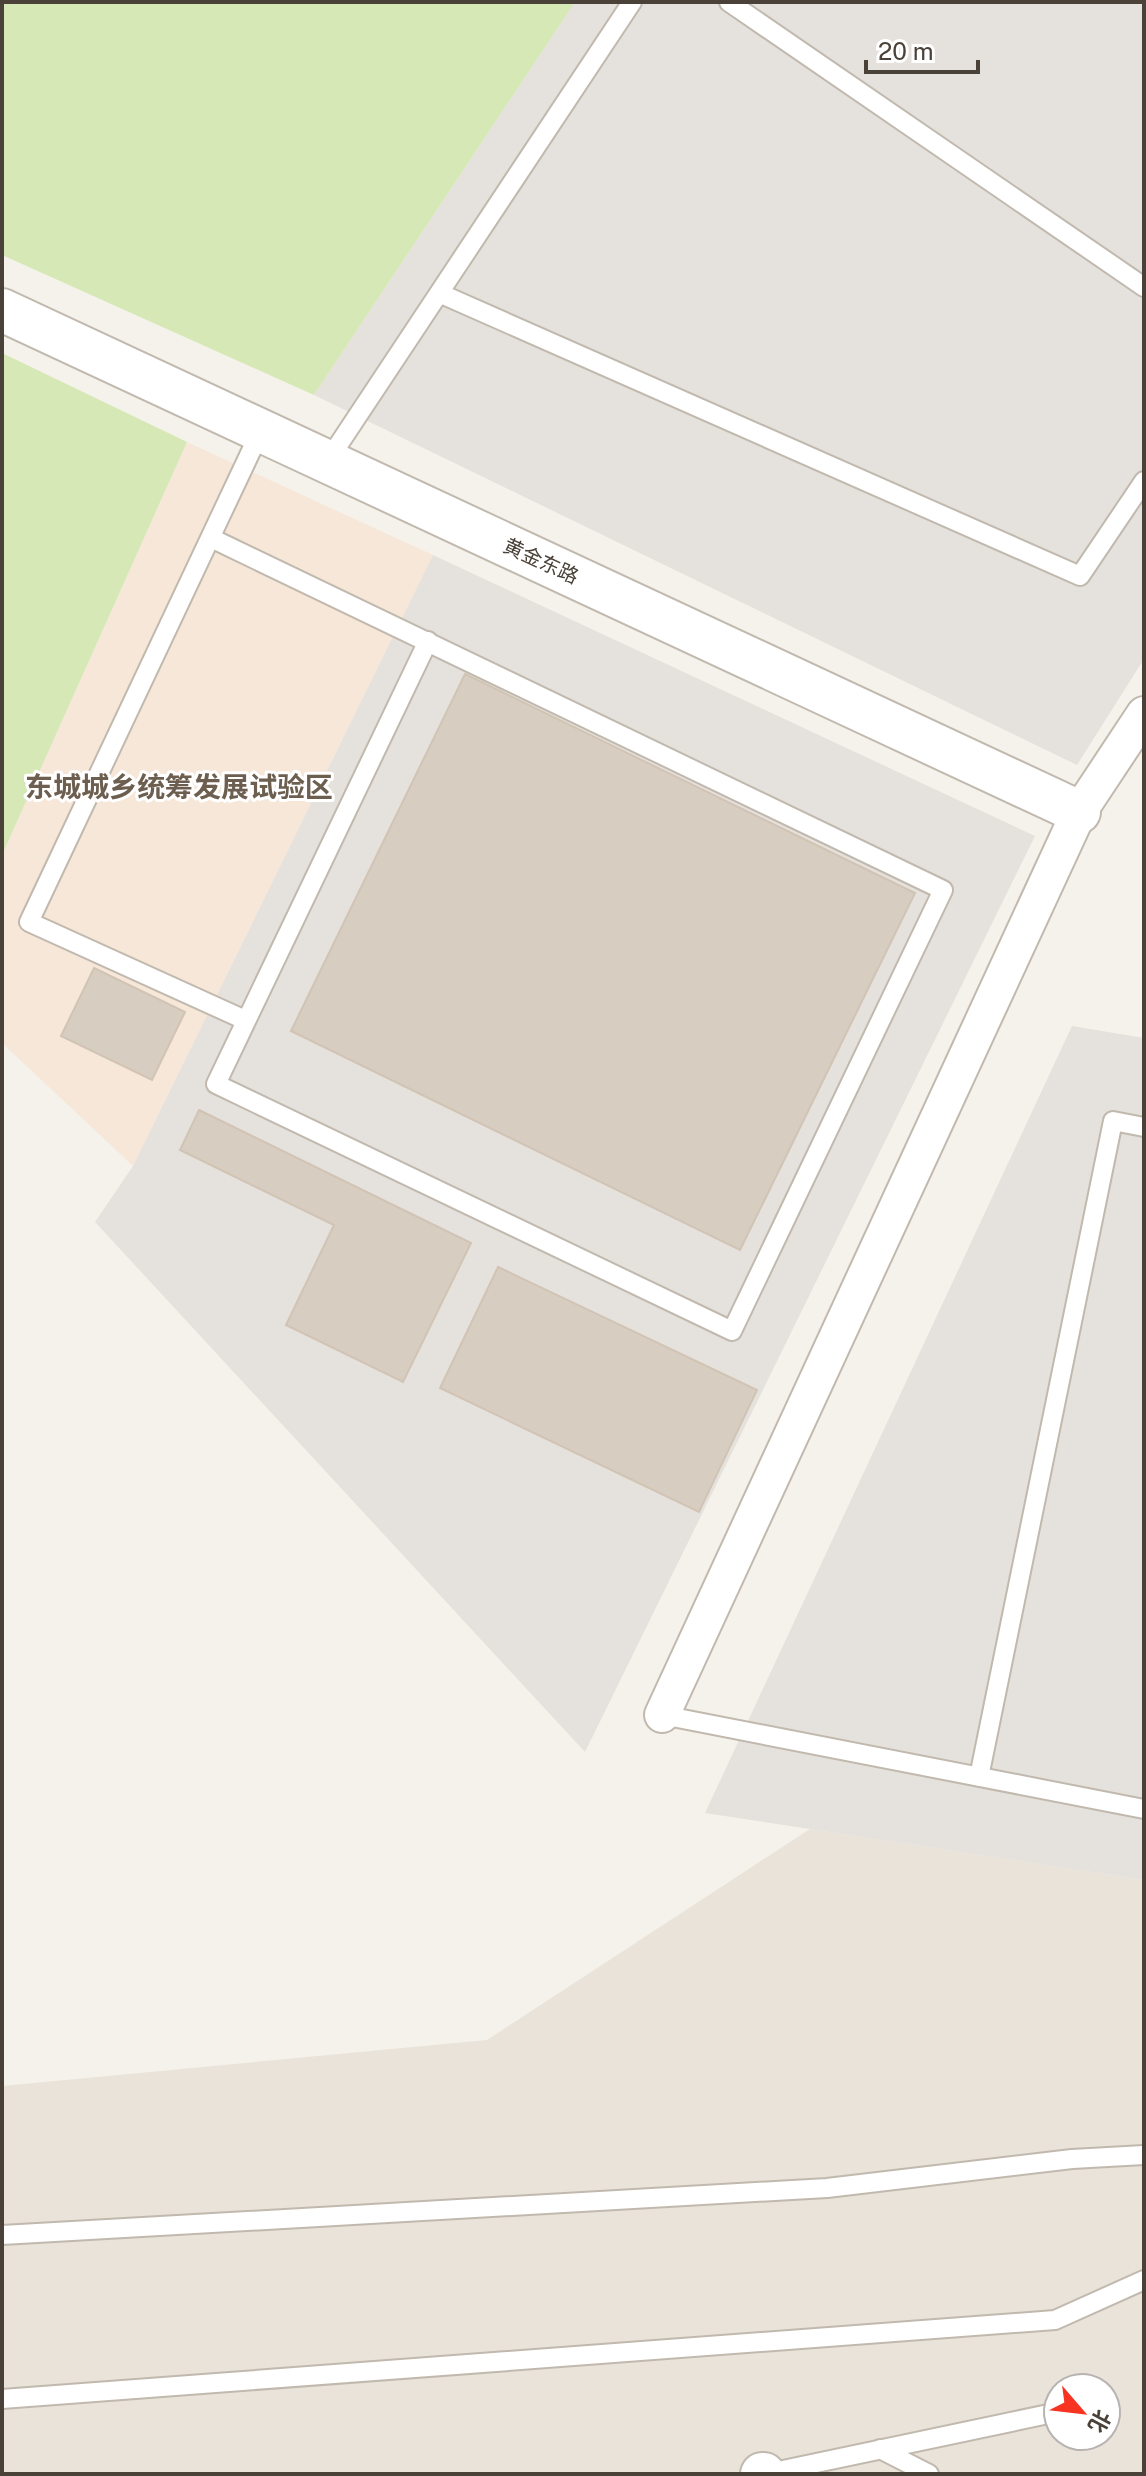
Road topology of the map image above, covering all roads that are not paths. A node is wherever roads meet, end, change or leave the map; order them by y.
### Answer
1 (632, 2) edge
2 (729, 2) edge
3 (1144, 287) edge
4 (439, 293) junction
5 (2, 310) edge
6 (261, 430) junction
7 (327, 462) junction
8 (1144, 481) edge
9 (211, 538) junction
10 (428, 641) junction
11 (1144, 714) edge
12 (1079, 812) junction
13 (245, 1020) junction
14 (1144, 1127) edge
15 (662, 1715) joint
16 (979, 1777) junction
17 (1144, 1809) edge
18 (1144, 2155) edge
19 (2, 2235) edge
20 (1144, 2280) edge
21 (2, 2399) edge
22 (1042, 2415) edge
23 (880, 2449) junction
24 (763, 2474) edge
25 (929, 2474) edge

1 - 4 lane
2 - 3 lane
4 - 7 lane
4 - 8 lane
5 - 6 street, 黄金东路
6 - 7 street, 黄金东路
6 - 9 lane
7 - 12 street, 黄金东路
9 - 10 lane
9 - 13 lane
10 - 13 lane
10 - 13 lane
11 - 12 street
12 - 15 street
14 - 16 lane
15 - 16 lane
16 - 17 lane
18 - 19 lane
20 - 21 lane
22 - 23 lane
23 - 24 lane
23 - 25 lane

